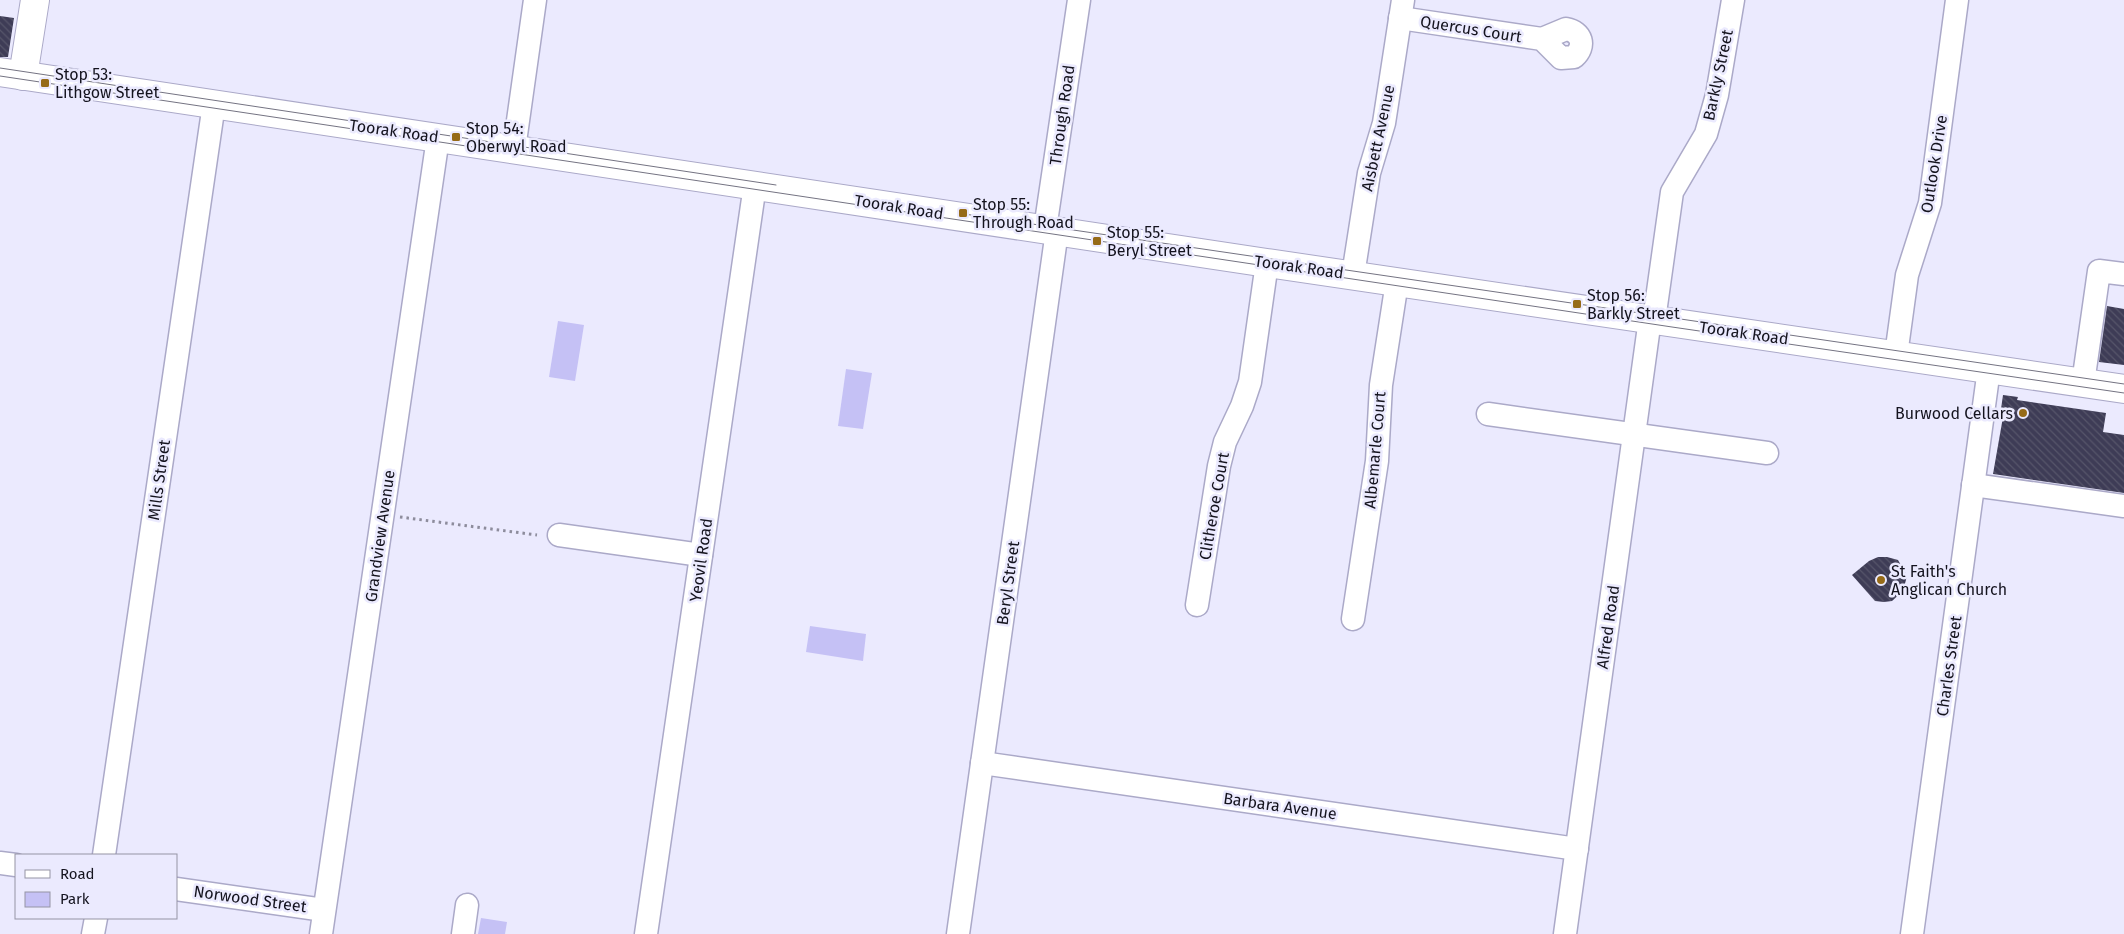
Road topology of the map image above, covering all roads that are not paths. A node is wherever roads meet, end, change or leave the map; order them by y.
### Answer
1 (35, 0) edge
2 (535, 0) edge
3 (1079, 0) edge
4 (1733, 0) edge
5 (1957, 0) edge
6 (1401, 9) edge
7 (1542, 39) dead end
8 (11, 74) edge
9 (214, 104) junction
10 (438, 138) junction
11 (514, 149) junction
12 (755, 185) junction
13 (1051, 230) junction
14 (1267, 263) junction
15 (2124, 274) edge
16 (1354, 275) junction
17 (1397, 282) junction
18 (1652, 320) junction
19 (1896, 355) junction
20 (1989, 369) junction
21 (2083, 383) junction
22 (2124, 389) edge
23 (1488, 414) dead end
24 (1635, 434) junction
25 (1767, 453) dead end
26 (1973, 485) junction
27 (2124, 506) edge
28 (560, 535) dead end
29 (702, 555) junction
30 (1197, 605) dead end
31 (1353, 618) dead end
32 (982, 763) junction
33 (1577, 849) junction
34 (104, 854) edge
35 (0, 863) edge
36 (15, 865) edge
37 (178, 889) edge
38 (467, 904) dead end
39 (324, 910) junction
40 (96, 919) edge
41 (93, 934) edge
42 (321, 934) edge
43 (462, 934) edge
44 (646, 934) edge
45 (958, 934) edge
46 (1565, 934) edge
47 (1912, 934) edge

1 - 8 main road
2 - 11 street
3 - 13 street, Through Road
4 - 18 street, Barkly Street
5 - 19 street, Outlook Drive
6 - 7 street, Quercus Court
6 - 16 street, Aisbett Avenue
8 - 9 main road, Toorak Road
9 - 10 main road, Toorak Road
9 - 34 street, Mills Street
10 - 11 main road, Toorak Road
10 - 39 street, Grandview Avenue
11 - 12 main road, Toorak Road
12 - 13 main road, Toorak Road
12 - 29 street, Yeovil Road
13 - 14 main road, Toorak Road
13 - 32 street, Beryl Street
14 - 16 main road, Toorak Road
14 - 30 street, Clitheroe Court
15 - 21 street
16 - 17 main road, Toorak Road
17 - 18 main road, Toorak Road
17 - 31 street, Albemarle Court
18 - 19 main road, Toorak Road
18 - 24 street, Alfred Road
19 - 20 main road, Toorak Road
20 - 21 main road, Toorak Road
20 - 26 street, Charles Street
21 - 22 main road, Toorak Road
23 - 24 street
24 - 25 street
24 - 33 street, Alfred Road
26 - 27 street
26 - 47 street, Charles Street
28 - 29 street
29 - 44 street, Yeovil Road
32 - 33 street, Barbara Avenue
32 - 45 street, Beryl Street
33 - 46 street, Alfred Road
35 - 36 street
37 - 39 street, Norwood Street
38 - 43 street
39 - 42 street, Grandview Avenue
40 - 41 street

